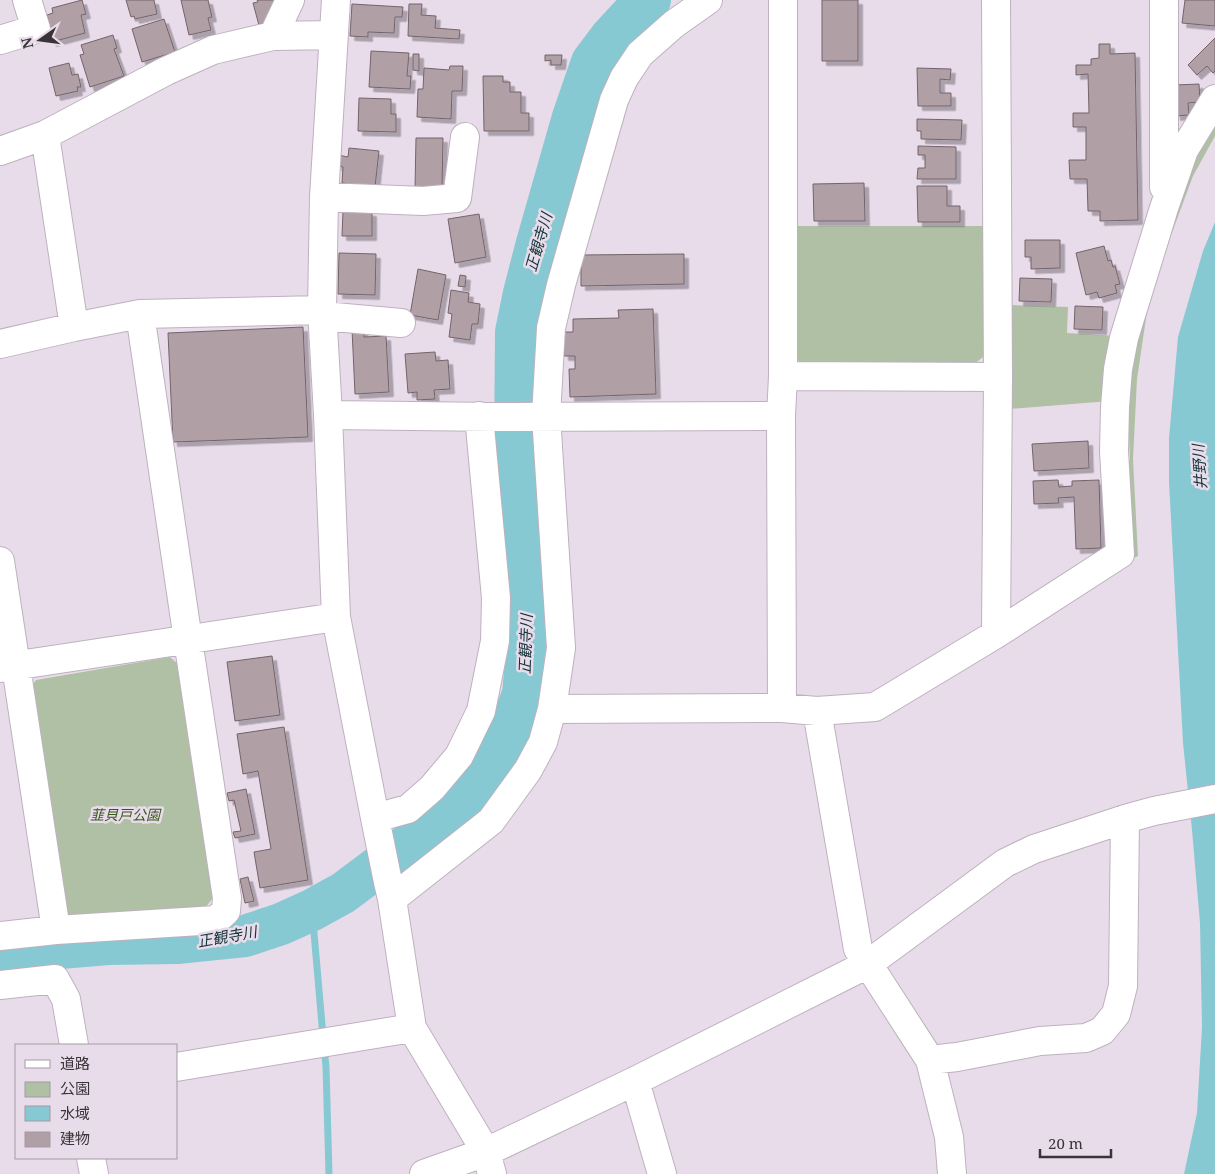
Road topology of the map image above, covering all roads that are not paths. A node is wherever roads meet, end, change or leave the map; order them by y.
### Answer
1 (27, 0) edge
2 (290, 0) edge
3 (336, 0) edge
4 (708, 0) edge
5 (783, 0) edge
6 (996, 0) edge
7 (1164, 0) edge
8 (334, 35) junction
9 (273, 36) junction
10 (0, 40) edge
11 (1215, 100) edge
12 (45, 135) junction
13 (465, 137) dead end
14 (0, 151) edge
15 (324, 197) junction
16 (1164, 208) junction
17 (323, 313) junction
18 (140, 314) junction
19 (401, 323) dead end
20 (74, 327) junction
21 (0, 344) edge
22 (783, 376) junction
23 (998, 377) junction
24 (328, 415) junction
25 (488, 416) junction
26 (541, 416) junction
27 (781, 416) junction
28 (0, 561) edge
29 (336, 617) junction
30 (996, 634) junction
31 (188, 640) junction
32 (8, 667) edge
33 (782, 708) junction
34 (552, 709) junction
35 (817, 711) junction
36 (1215, 799) edge
37 (1125, 819) junction
38 (377, 828) junction
39 (390, 891) junction
40 (56, 930) junction
41 (0, 936) edge
42 (868, 964) junction
43 (0, 985) edge
44 (412, 1028) junction
45 (74, 1044) edge
46 (930, 1060) junction
47 (178, 1067) edge
48 (635, 1080) junction
49 (91, 1159) edge
50 (489, 1163) edge
51 (94, 1174) edge
52 (424, 1174) edge
53 (662, 1174) edge
54 (952, 1174) edge

1 - 10 street
2 - 9 street
3 - 8 street
4 - 26 street
5 - 22 street
6 - 23 street
7 - 16 street
8 - 9 street
8 - 15 street
9 - 12 street
11 - 16 street
12 - 14 street
12 - 20 street
13 - 15 street
15 - 17 street
16 - 30 street
17 - 18 street
17 - 19 street
17 - 24 street
18 - 20 street
18 - 31 street
20 - 21 street
22 - 23 street
22 - 27 street
23 - 30 street
24 - 25 street
24 - 29 street
25 - 26 street
25 - 38 street
26 - 27 street
26 - 34 street
27 - 33 street
28 - 32 street
29 - 31 street
29 - 38 street
30 - 35 street
31 - 32 street
31 - 40 street
32 - 40 street
33 - 34 street
33 - 35 street
34 - 39 street
35 - 42 street
36 - 37 street
37 - 42 street
37 - 46 street
38 - 39 street
39 - 44 street
40 - 41 street
42 - 46 street
42 - 48 street
43 - 45 street
44 - 47 street
44 - 50 street
46 - 54 street
48 - 50 street
48 - 53 street
49 - 51 street
50 - 52 street

